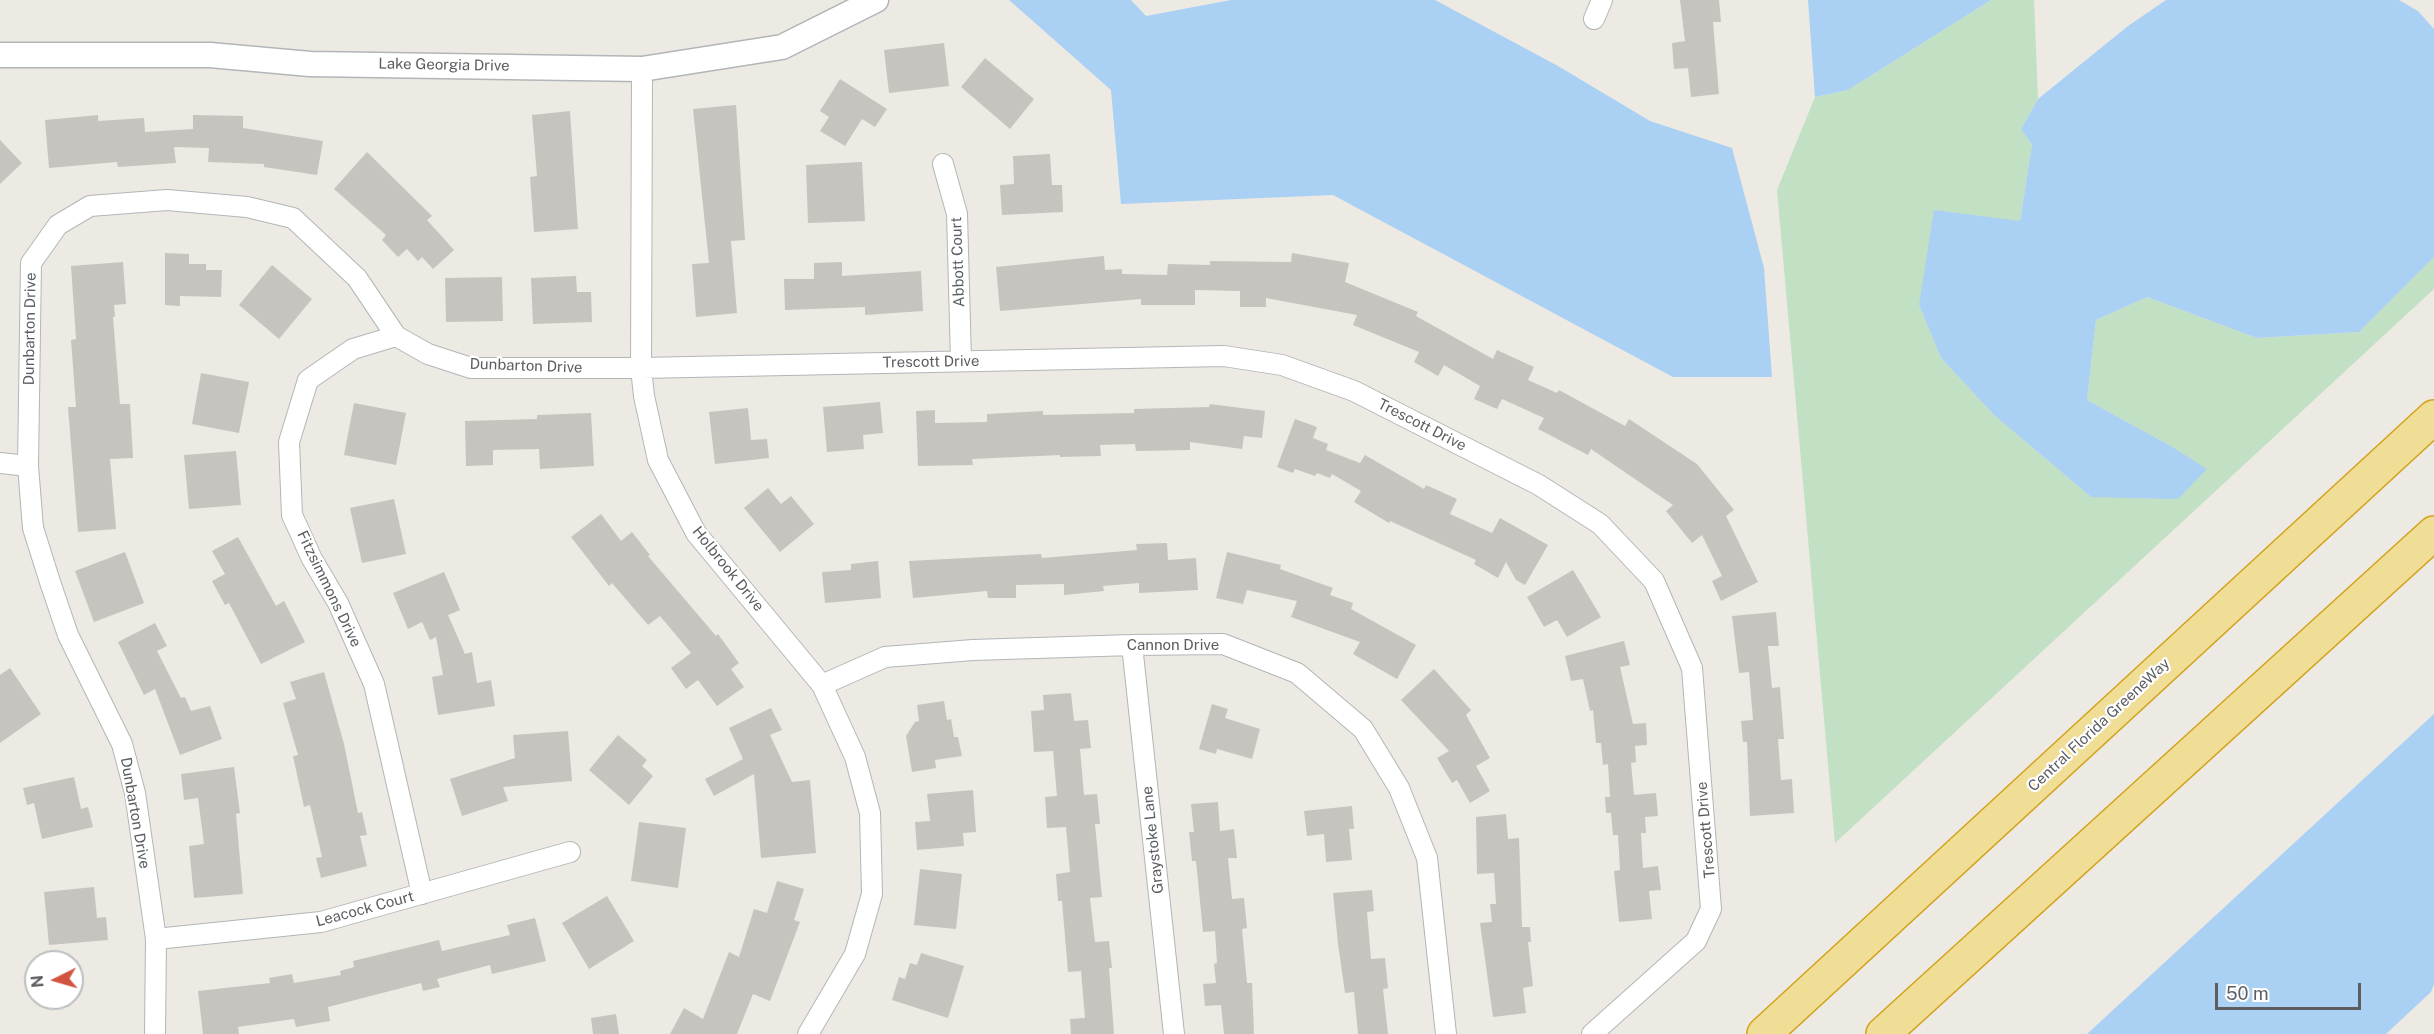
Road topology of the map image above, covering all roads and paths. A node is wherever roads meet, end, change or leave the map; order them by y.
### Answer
1 (876, 0) edge
2 (1602, 0) edge
3 (1594, 19) dead end
4 (0, 55) edge
5 (642, 69) junction
6 (943, 164) dead end
7 (396, 336) junction
8 (961, 361) junction
9 (641, 368) junction
10 (2434, 416) edge
11 (0, 463) edge
12 (28, 466) junction
13 (2434, 533) edge
14 (1132, 645) junction
15 (822, 685) junction
16 (570, 852) dead end
17 (422, 894) junction
18 (156, 939) junction
19 (155, 1034) edge
20 (808, 1034) edge
21 (1174, 1034) edge
22 (1446, 1034) edge
23 (1592, 1034) edge
24 (1764, 1034) edge
25 (1883, 1034) edge

1 - 5 street, Lake Georgia Drive
2 - 3 street
4 - 5 street, Lake Georgia Drive
5 - 9 street, Holbrook Drive
6 - 8 street, Abbott Court
7 - 9 street, Dunbarton Drive
7 - 12 street, Dunbarton Drive
7 - 17 street, Fitzsimmons Drive
8 - 9 street, Trescott Drive
8 - 23 street, Trescott Drive
9 - 15 street, Holbrook Drive
10 - 24 highway, Central Florida GreeneWay
11 - 12 street
12 - 18 street, Dunbarton Drive
13 - 25 highway
14 - 15 street, Cannon Drive
14 - 21 street, Graystoke Lane
14 - 22 street, Cannon Drive
15 - 20 street, Holbrook Drive
16 - 17 street, Leacock Court
17 - 18 street, Leacock Court
18 - 19 street, Dunbarton Drive

